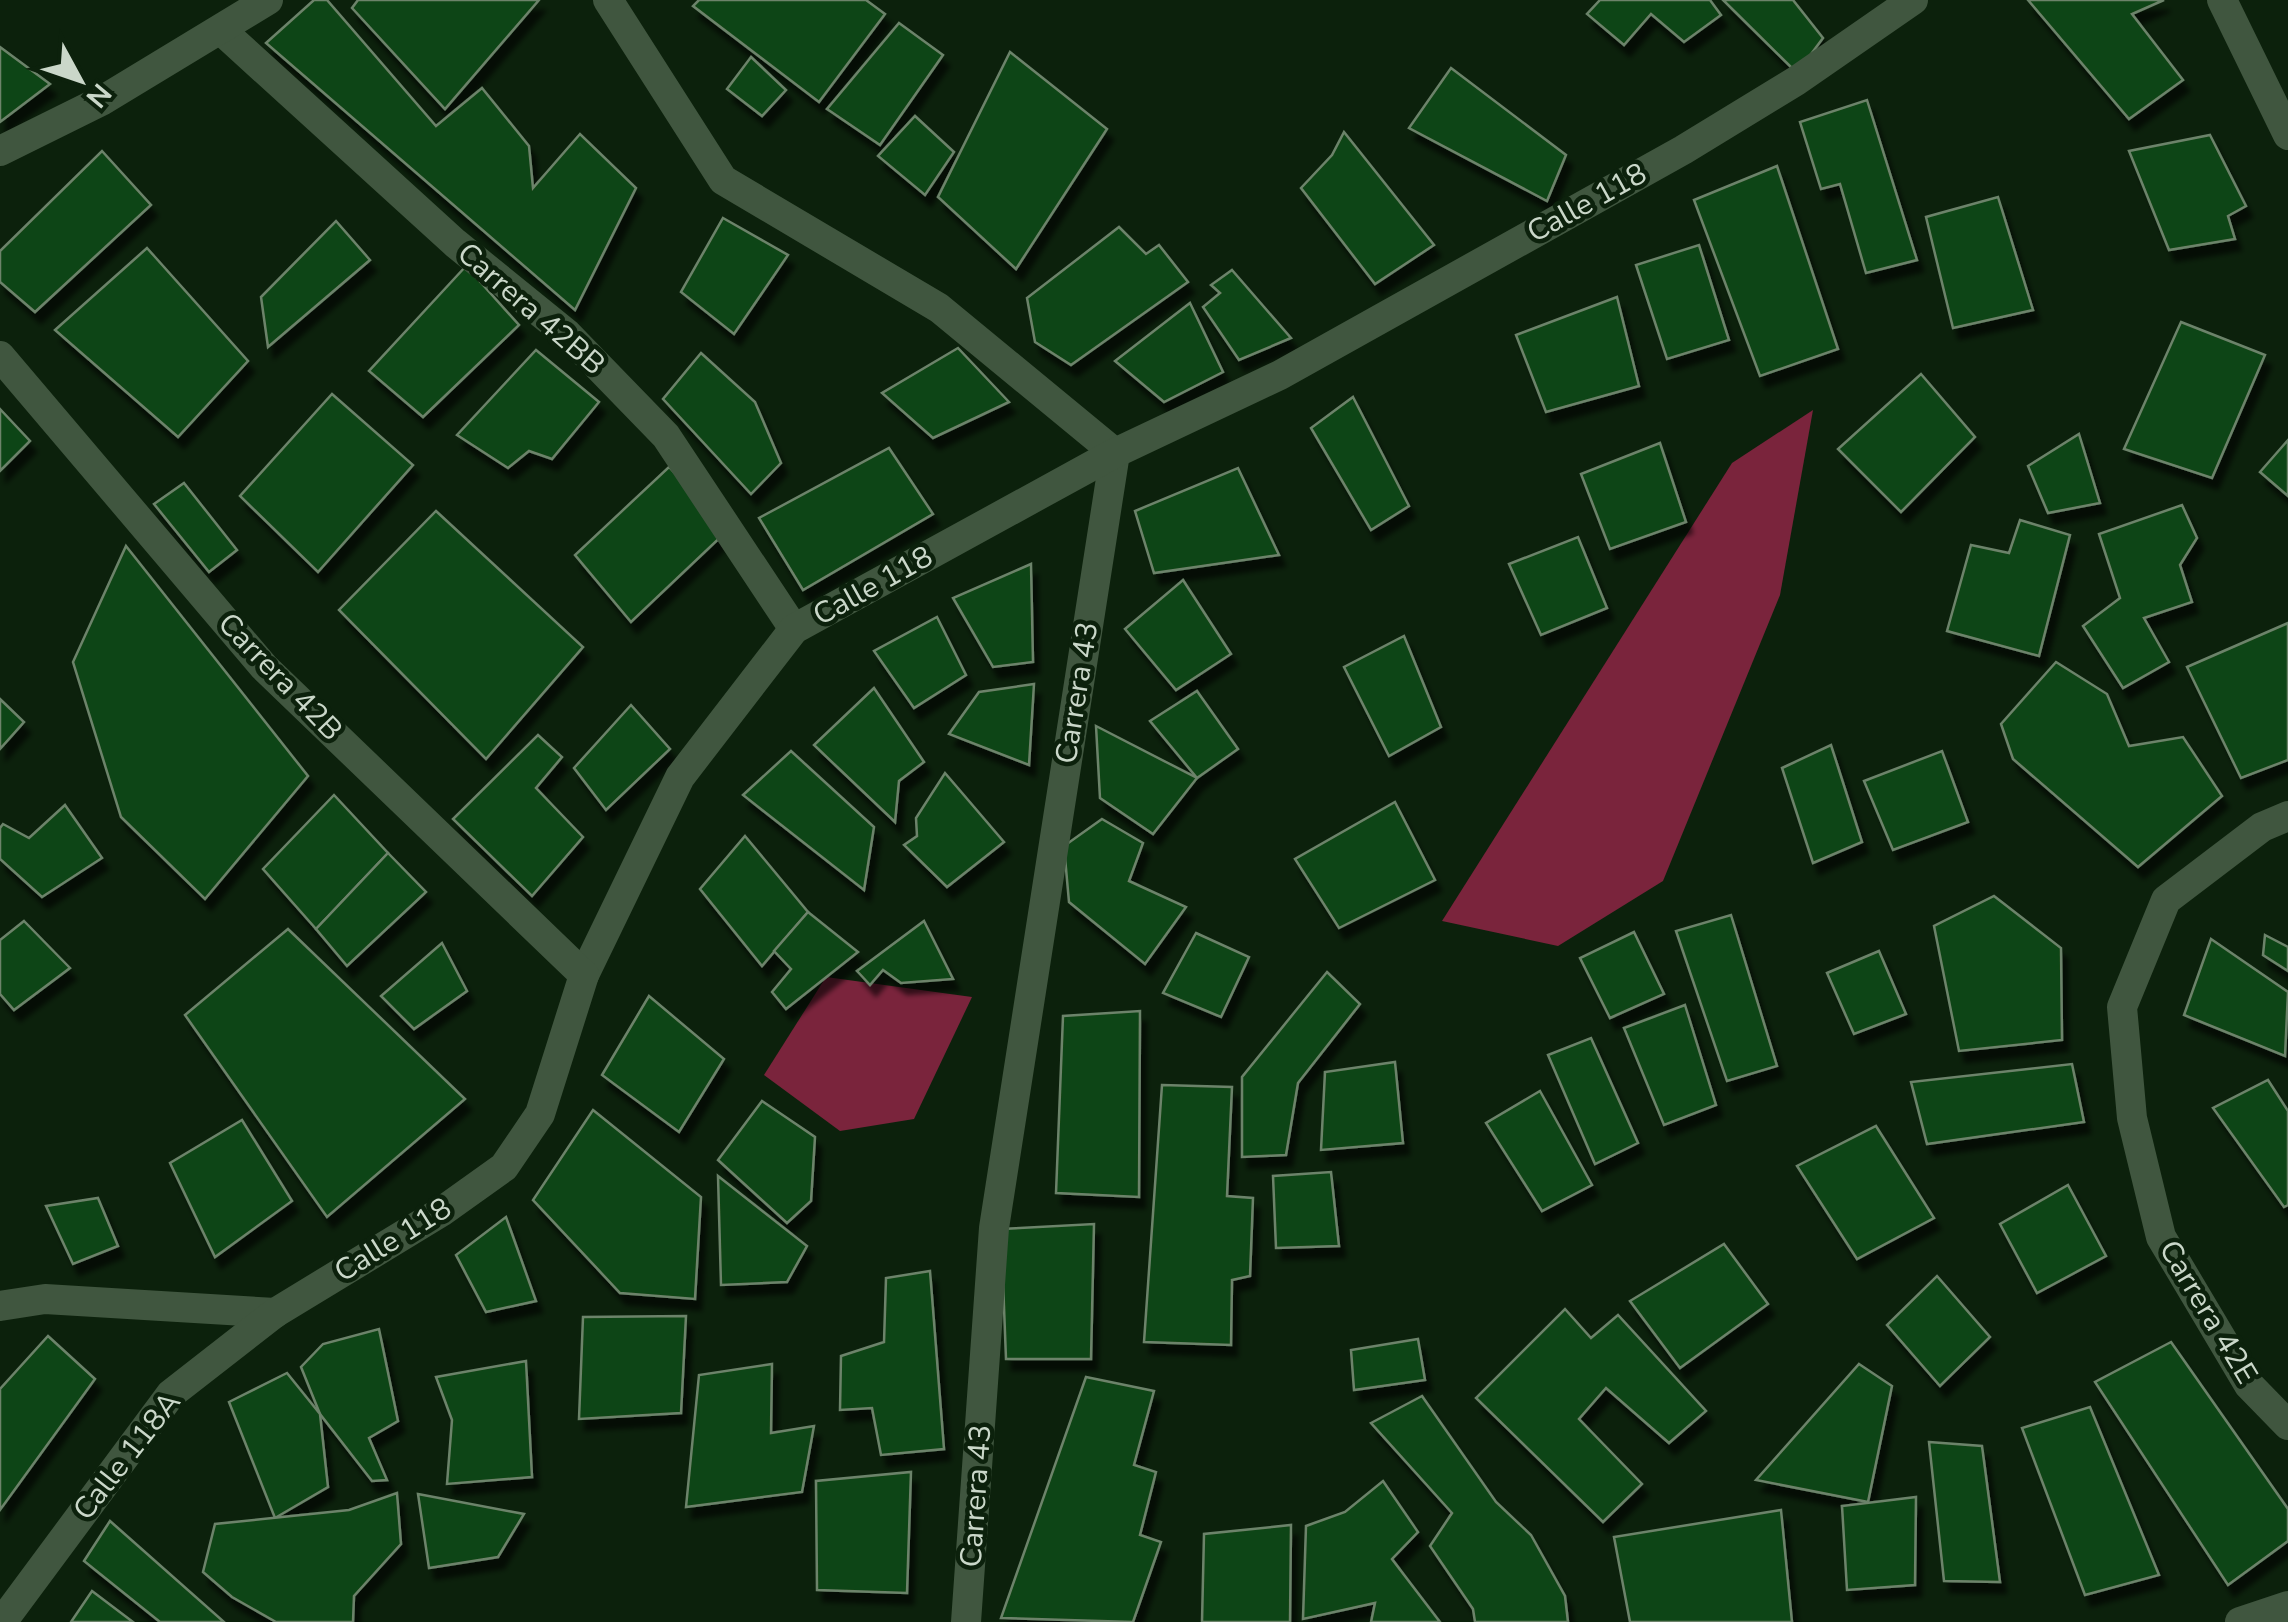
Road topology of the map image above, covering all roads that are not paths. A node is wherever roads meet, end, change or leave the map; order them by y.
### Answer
1 (268, 0) edge
2 (608, 0) edge
3 (1913, 0) edge
4 (2222, 0) edge
5 (221, 30) junction
6 (2288, 136) edge
7 (0, 151) edge
8 (0, 356) edge
9 (1115, 454) junction
10 (794, 628) junction
11 (2288, 816) edge
12 (584, 974) junction
13 (0, 1306) edge
14 (275, 1313) junction
15 (2288, 1425) edge
16 (2288, 1606) edge
17 (2, 1622) edge
18 (966, 1622) edge
19 (2240, 1622) edge

1 - 5 street
2 - 9 street
3 - 9 street, Calle 118
4 - 6 street
5 - 7 street
5 - 10 street, Carrera 42BB
8 - 12 street, Carrera 42B
9 - 10 street, Calle 118
9 - 18 street, Carrera 43
10 - 12 street, Calle 118
11 - 15 street, Carrera 42E
12 - 14 street, Calle 118
13 - 14 street
14 - 17 street, Calle 118A
16 - 19 street

